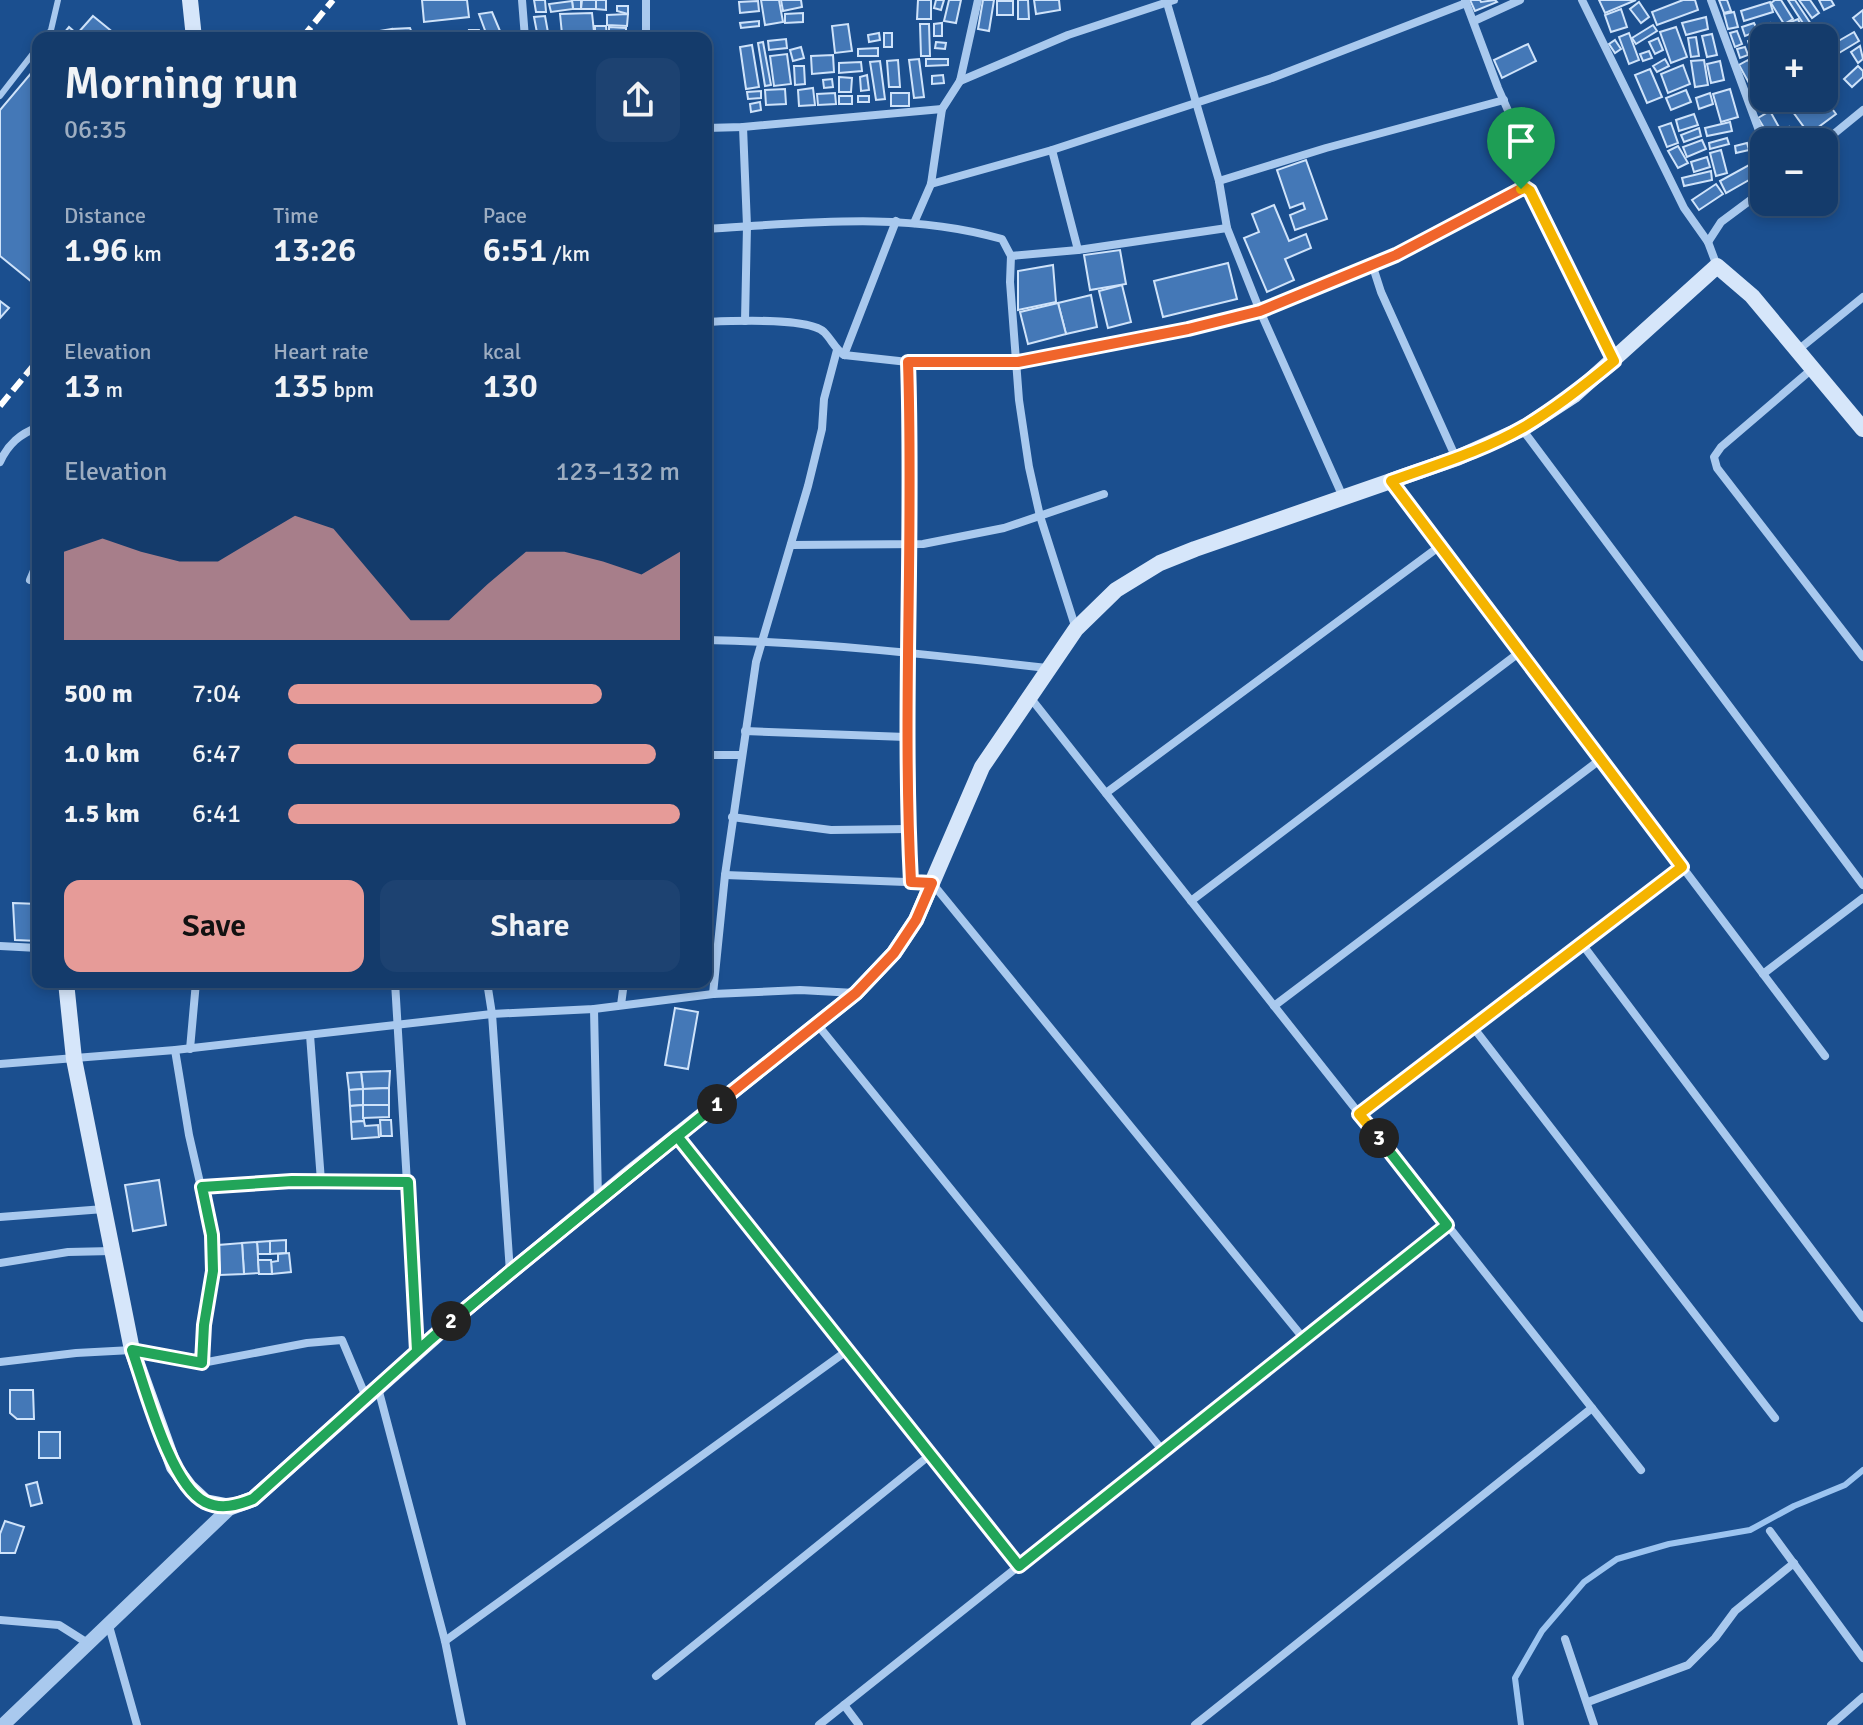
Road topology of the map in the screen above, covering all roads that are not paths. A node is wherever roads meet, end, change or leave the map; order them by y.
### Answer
1 (58, 0) edge
2 (190, 0) edge
3 (522, 0) edge
4 (646, 0) edge
5 (978, 0) edge
6 (1520, 0) edge
7 (1582, 0) edge
8 (1711, 0) edge
9 (1171, 1) edge
10 (1466, 2) edge
11 (1148, 4) edge
12 (1474, 21) junction
13 (50, 32) edge
14 (193, 32) edge
15 (525, 32) edge
16 (646, 32) edge
17 (32, 55) edge
18 (960, 81) junction
19 (0, 96) edge
20 (1504, 100) junction
21 (1196, 103) junction
22 (942, 109) junction
23 (1863, 110) edge
24 (743, 127) junction
25 (712, 128) edge
26 (1758, 128) edge
27 (1838, 131) edge
28 (1522, 142) dead end
29 (1052, 150) junction
30 (1219, 181) junction
31 (931, 184) junction
32 (1750, 200) edge
33 (896, 221) junction
34 (914, 223) junction
35 (747, 226) junction
36 (1227, 228) junction
37 (712, 229) edge
38 (1708, 242) junction
39 (1078, 250) junction
40 (1011, 256) junction
41 (1372, 264) junction
42 (1717, 266) junction
43 (1863, 297) edge
44 (1260, 311) junction
45 (745, 321) junction
46 (712, 322) edge
47 (1798, 350) junction
48 (840, 353) junction
49 (1614, 361) junction
50 (908, 362) junction
51 (1018, 362) junction
52 (1813, 368) junction
53 (32, 429) edge
54 (1522, 429) junction
55 (1863, 429) edge
56 (1456, 458) junction
57 (0, 462) edge
58 (1391, 481) junction
59 (1104, 494) dead end
60 (1343, 497) junction
61 (1040, 516) junction
62 (911, 544) junction
63 (791, 545) junction
64 (1440, 546) junction
65 (32, 575) edge
66 (30, 580) dead end
67 (1076, 629) junction
68 (712, 640) edge
69 (762, 641) junction
70 (910, 652) junction
71 (1520, 652) junction
72 (1863, 657) edge
73 (1047, 668) junction
74 (1029, 696) junction
75 (745, 731) junction
76 (906, 737) junction
77 (712, 755) edge
78 (742, 755) junction
79 (1601, 759) junction
80 (1106, 793) junction
81 (732, 817) junction
82 (908, 829) junction
83 (1682, 867) junction
84 (725, 875) junction
85 (911, 882) junction
86 (932, 883) junction
87 (1863, 885) edge
88 (1863, 898) edge
89 (1191, 901) junction
90 (1582, 944) junction
91 (0, 946) edge
92 (32, 948) edge
93 (1763, 974) junction
94 (67, 988) edge
95 (195, 988) edge
96 (395, 988) edge
97 (488, 988) edge
98 (623, 988) edge
99 (856, 993) junction
100 (713, 994) junction
101 (621, 1005) junction
102 (1274, 1006) junction
103 (594, 1009) junction
104 (492, 1014) junction
105 (817, 1024) junction
106 (397, 1025) junction
107 (1473, 1027) junction
108 (310, 1035) junction
109 (190, 1049) junction
110 (175, 1050) junction
111 (1825, 1056) dead end
112 (74, 1059) junction
113 (0, 1064) edge
114 (1359, 1114) junction
115 (677, 1136) junction
116 (321, 1181) junction
117 (408, 1182) junction
118 (202, 1187) junction
119 (598, 1199) junction
120 (104, 1209) junction
121 (0, 1217) edge
122 (1447, 1225) junction
123 (112, 1251) junction
124 (0, 1263) edge
125 (510, 1272) junction
126 (1863, 1318) edge
127 (1304, 1339) junction
128 (132, 1350) junction
129 (848, 1350) junction
130 (417, 1351) junction
131 (0, 1362) edge
132 (202, 1363) junction
133 (372, 1392) junction
134 (1592, 1408) junction
135 (1775, 1418) dead end
136 (1163, 1451) junction
137 (930, 1455) junction
138 (1641, 1470) dead end
139 (231, 1507) junction
140 (1770, 1531) dead end
141 (1794, 1563) junction
142 (1019, 1566) junction
143 (0, 1620) edge
144 (109, 1626) junction
145 (1565, 1639) dead end
146 (445, 1641) junction
147 (90, 1644) junction
148 (1863, 1658) edge
149 (656, 1676) dead end
150 (1863, 1697) edge
151 (1588, 1702) junction
152 (844, 1705) junction
153 (3, 1725) edge
154 (137, 1725) edge
155 (462, 1725) edge
156 (819, 1725) edge
157 (859, 1725) edge
158 (1195, 1725) edge
159 (1594, 1725) edge
160 (1831, 1725) edge

1 - 13 lane
2 - 14 main road
3 - 15 street
4 - 16 street
5 - 18 street
6 - 12 street
7 - 38 street
8 - 26 street
9 - 11 street
9 - 21 street
10 - 12 street
10 - 21 street
11 - 18 street
12 - 20 street
17 - 19 lane
18 - 22 street
20 - 28 street
20 - 30 street
21 - 29 street
21 - 30 street
22 - 24 street
22 - 31 street
23 - 27 street
24 - 25 street
24 - 35 street
29 - 31 street
29 - 39 street
30 - 36 street
31 - 34 street
32 - 38 street
33 - 34 street
33 - 35 street
33 - 48 street
34 - 40 street
35 - 37 street
35 - 45 street
36 - 39 street
36 - 44 street
38 - 42 street
39 - 40 street
40 - 51 street
41 - 44 street
41 - 49 street
41 - 56 street
42 - 47 main road
42 - 49 main road
43 - 47 street
44 - 51 street
44 - 60 street
45 - 46 street
45 - 48 street
47 - 52 main road
48 - 50 street
48 - 63 street
49 - 54 main road
50 - 51 street
50 - 62 street
51 - 61 street
52 - 55 main road
52 - 72 street
53 - 57 street
54 - 56 main road
54 - 87 street
56 - 58 main road
58 - 60 main road
58 - 64 street
59 - 61 street
60 - 67 main road
61 - 62 street
61 - 67 street
62 - 63 street
62 - 70 street
63 - 69 street
64 - 71 street
64 - 80 street
65 - 66 street
67 - 73 main road
68 - 69 street
69 - 70 street
69 - 75 street
70 - 73 street
70 - 76 street
71 - 79 street
71 - 89 street
73 - 74 main road
74 - 80 street
74 - 86 main road
75 - 76 street
75 - 78 street
76 - 82 street
77 - 78 street
78 - 81 street
79 - 83 street
79 - 102 street
80 - 89 street
81 - 82 street
81 - 84 street
82 - 85 street
83 - 90 street
83 - 93 street
84 - 85 street
84 - 100 street
85 - 86 street
86 - 99 main road
86 - 127 street
88 - 93 street
89 - 102 street
90 - 107 street
90 - 126 street
91 - 92 street
93 - 111 street
94 - 112 main road
95 - 109 street
96 - 106 street
97 - 104 street
98 - 101 street
99 - 100 street
99 - 105 main road
100 - 101 street
101 - 103 street
102 - 114 street
103 - 104 street
103 - 119 street
104 - 106 street
104 - 125 street
105 - 115 main road
105 - 136 street
106 - 108 street
106 - 117 street
107 - 114 street
107 - 135 street
108 - 109 street
108 - 116 street
109 - 110 street
110 - 112 street
110 - 118 street
112 - 113 street
112 - 120 main road
114 - 122 street
115 - 119 main road
115 - 129 street
116 - 117 street
116 - 118 street
117 - 130 street
118 - 132 street
119 - 125 main road
120 - 121 street
120 - 123 main road
122 - 127 street
122 - 134 street
123 - 124 street
123 - 128 main road
125 - 130 main road
127 - 136 street
128 - 131 street
128 - 132 street
128 - 139 main road
129 - 137 street
129 - 146 street
130 - 133 main road
132 - 133 street
133 - 139 main road
133 - 146 street
134 - 138 street
134 - 158 street
136 - 142 street
137 - 142 street
137 - 149 street
139 - 144 street
140 - 141 street
141 - 148 street
141 - 151 street
142 - 152 street
143 - 147 street
144 - 147 street
144 - 154 street
145 - 151 street
146 - 155 street
147 - 153 street
150 - 160 street
151 - 159 street
152 - 156 street
152 - 157 street

